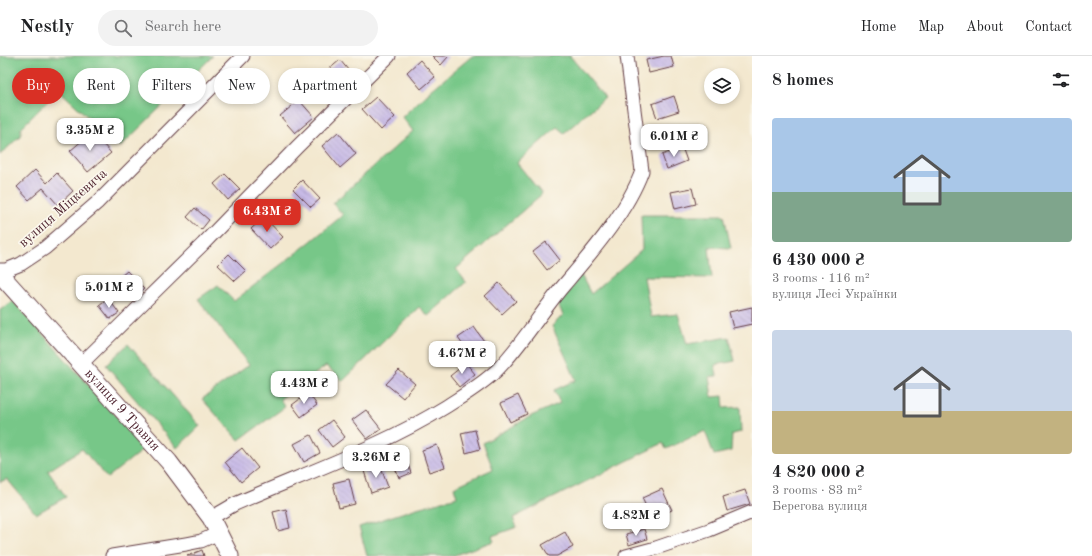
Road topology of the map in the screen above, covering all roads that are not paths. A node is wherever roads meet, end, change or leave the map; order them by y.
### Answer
1 (242, 56) edge
2 (389, 56) edge
3 (628, 56) edge
4 (0, 270) edge
5 (0, 274) edge
6 (81, 364) junction
7 (752, 512) edge
8 (215, 525) junction
9 (112, 556) edge
10 (230, 556) edge
11 (626, 556) edge

1 - 4 street, вулиця Міцкевича
2 - 6 street
3 - 8 street
5 - 6 street, вулиця 9 Травня
6 - 8 street, вулиця 9 Травня
7 - 11 street
8 - 9 street
8 - 10 street, вулиця 9 Травня

